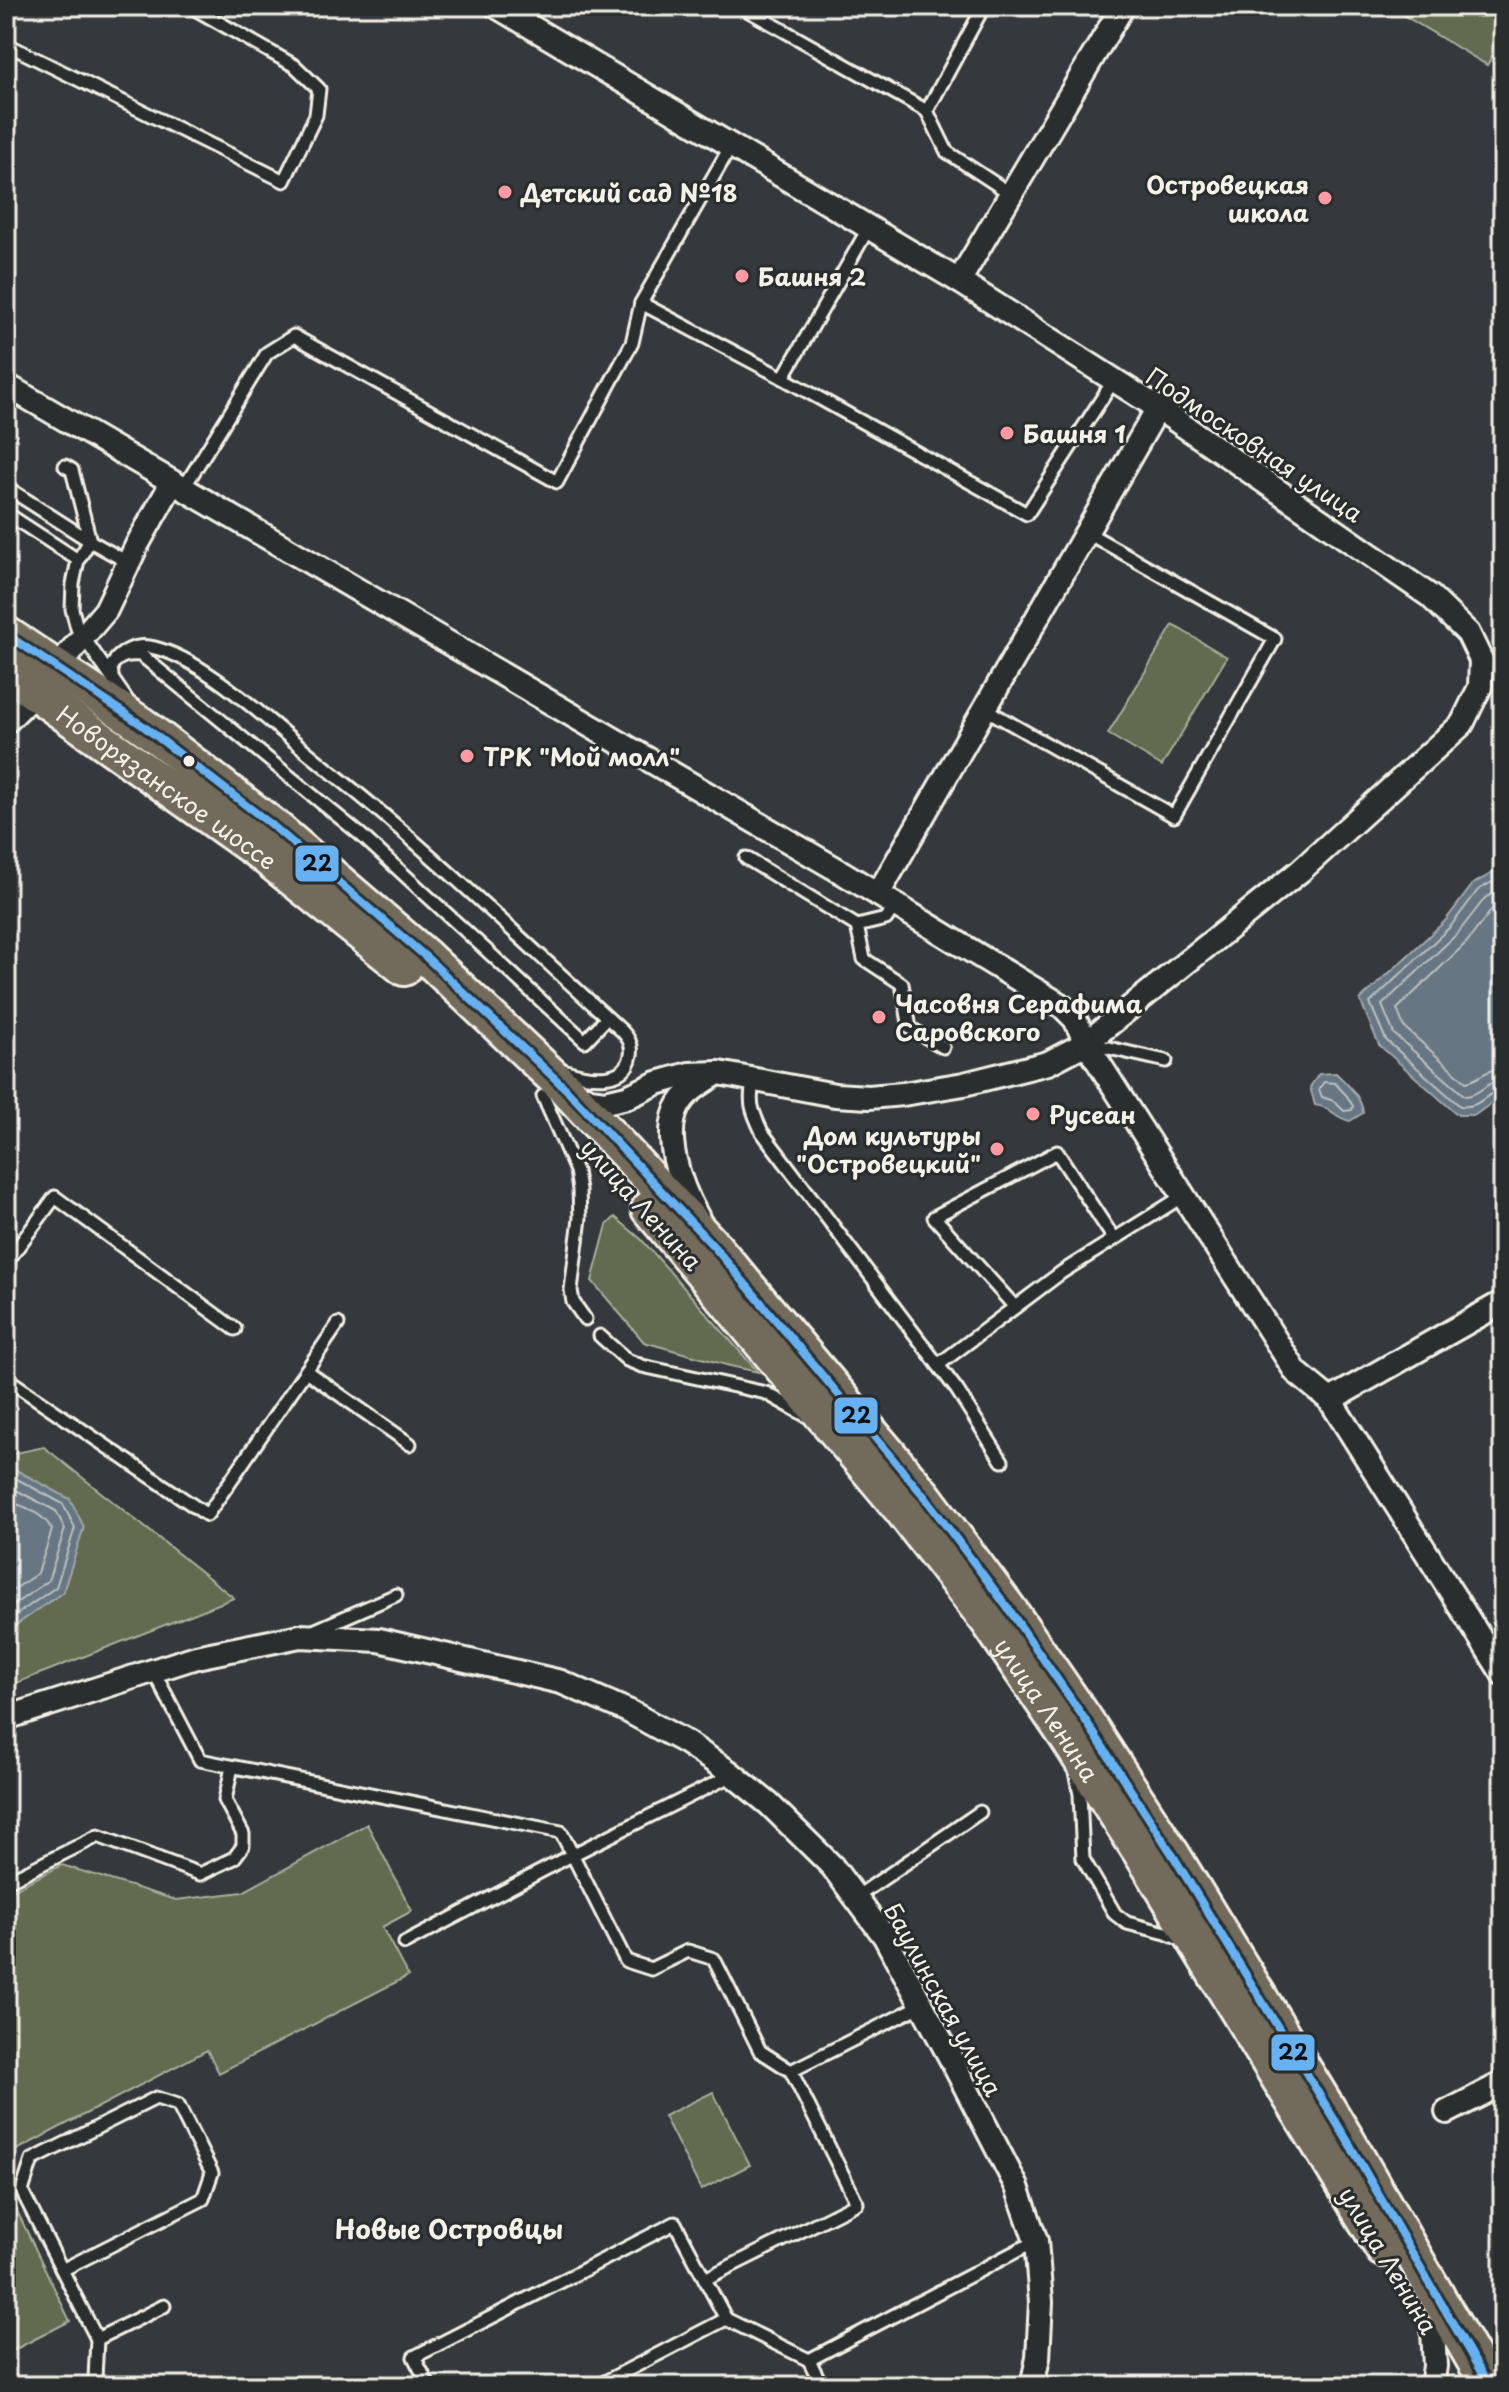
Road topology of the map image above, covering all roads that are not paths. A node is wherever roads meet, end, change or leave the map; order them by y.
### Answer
1 (190, 6) edge
2 (496, 6) edge
3 (740, 6) edge
4 (984, 6) edge
5 (1123, 6) edge
6 (6, 44) edge
7 (927, 111) junction
8 (732, 144) junction
9 (1011, 194) junction
10 (868, 229) junction
11 (959, 281) junction
12 (641, 303) junction
13 (783, 378) junction
14 (1114, 380) junction
15 (6, 385) edge
16 (1158, 408) junction
17 (65, 466) dead end
18 (178, 486) junction
19 (6, 487) edge
20 (6, 513) edge
21 (1086, 532) junction
22 (90, 541) junction
23 (78, 560) junction
24 (130, 563) junction
25 (6, 634) edge
26 (82, 639) junction
27 (116, 659) junction
28 (6, 672) edge
29 (112, 676) junction
30 (47, 680) junction
31 (985, 709) junction
32 (6, 722) edge
33 (142, 725) junction
34 (746, 858) dead end
35 (887, 899) junction
36 (857, 926) junction
37 (607, 1018) junction
38 (1086, 1043) junction
39 (521, 1047) junction
40 (943, 1047) dead end
41 (1166, 1061) dead end
42 (719, 1073) junction
43 (754, 1079) junction
44 (554, 1092) junction
45 (1183, 1196) junction
46 (1114, 1239) junction
47 (715, 1248) junction
48 (6, 1263) edge
49 (1503, 1302) edge
50 (1015, 1307) junction
51 (585, 1319) dead end
52 (338, 1324) dead end
53 (235, 1329) dead end
54 (600, 1336) dead end
55 (938, 1365) junction
56 (306, 1371) junction
57 (6, 1378) edge
58 (1330, 1400) junction
59 (844, 1440) junction
60 (410, 1444) dead end
61 (1002, 1461) dead end
62 (396, 1595) dead end
63 (300, 1636) junction
64 (153, 1670) junction
65 (1503, 1674) edge
66 (6, 1718) edge
67 (1066, 1736) junction
68 (232, 1767) junction
69 (733, 1775) junction
70 (980, 1812) dead end
71 (572, 1855) junction
72 (6, 1882) edge
73 (855, 1898) junction
74 (405, 1943) dead end
75 (1204, 1955) junction
76 (922, 2005) junction
77 (791, 2071) junction
78 (1503, 2083) edge
79 (1447, 2112) dead end
80 (1036, 2241) junction
81 (62, 2270) junction
82 (705, 2279) junction
83 (164, 2306) dead end
84 (726, 2319) junction
85 (1433, 2332) junction
86 (97, 2339) junction
87 (809, 2360) junction
88 (99, 2386) edge
89 (429, 2386) edge
90 (597, 2386) edge
91 (822, 2386) edge
92 (1032, 2386) edge
93 (1432, 2386) edge
94 (1464, 2386) edge
95 (1489, 2386) edge

1 - 6 lane
2 - 8 street, Подмосковная улица
3 - 7 lane
4 - 7 lane
5 - 9 street
7 - 9 lane
8 - 10 street, Подмосковная улица
8 - 12 lane
9 - 11 street
10 - 11 street, Подмосковная улица
10 - 13 lane
11 - 14 street, Подмосковная улица
12 - 13 lane
12 - 18 lane
13 - 14 lane
14 - 16 street, Подмосковная улица
15 - 18 street
16 - 21 street
16 - 38 street, Подмосковная улица
17 - 22 lane
18 - 24 street
18 - 35 street
19 - 22 lane
20 - 23 lane
21 - 31 street
21 - 31 lane
22 - 23 lane
22 - 24 lane
23 - 26 lane
24 - 26 street
25 - 30 main road, Новорязанское шоссе
26 - 29 lane
26 - 30 street
27 - 29 lane
27 - 37 lane
27 - 37 lane
28 - 30 main road, Новорязанское шоссе
29 - 33 lane
30 - 32 street
30 - 33 main road, Новорязанское шоссе
30 - 44 main road, Новорязанское шоссе
31 - 35 street
33 - 39 main road, Новорязанское шоссе
34 - 36 lane
35 - 36 lane
35 - 38 street
36 - 40 lane
37 - 39 lane
38 - 41 lane
38 - 43 street, Подмосковная улица
38 - 45 street
39 - 44 main road, Новорязанское шоссе
42 - 43 street, Подмосковная улица
42 - 44 street, Подмосковная улица
42 - 47 street
43 - 55 lane
44 - 47 main road, улица Ленина
44 - 51 lane
44 - 59 main road, улица Ленина
45 - 46 lane
45 - 58 street
46 - 50 lane
46 - 50 lane
47 - 95 main road, улица Ленина
48 - 53 lane
49 - 58 street
50 - 55 lane
52 - 56 lane
54 - 59 lane
55 - 61 lane
56 - 57 lane
56 - 60 lane
58 - 65 street
59 - 67 main road, улица Ленина
62 - 63 lane
63 - 64 street, Баулинская улица
63 - 69 street, Баулинская улица
64 - 66 street, Баулинская улица
64 - 68 lane
67 - 75 main road, улица Ленина
67 - 75 lane
68 - 71 lane
68 - 72 lane
69 - 71 lane
69 - 73 street, Баулинская улица
70 - 73 lane
71 - 74 lane
71 - 77 lane
73 - 76 street, Баулинская улица
75 - 85 main road, улица Ленина
76 - 77 lane
76 - 80 street, Баулинская улица
77 - 82 lane
78 - 79 street
80 - 87 lane
80 - 92 street, Баулинская улица
81 - 81 lane
81 - 86 lane
82 - 84 lane
82 - 89 lane
83 - 86 lane
84 - 87 lane
84 - 90 lane
85 - 93 street
85 - 94 main road, улица Ленина
86 - 88 lane
87 - 91 lane

